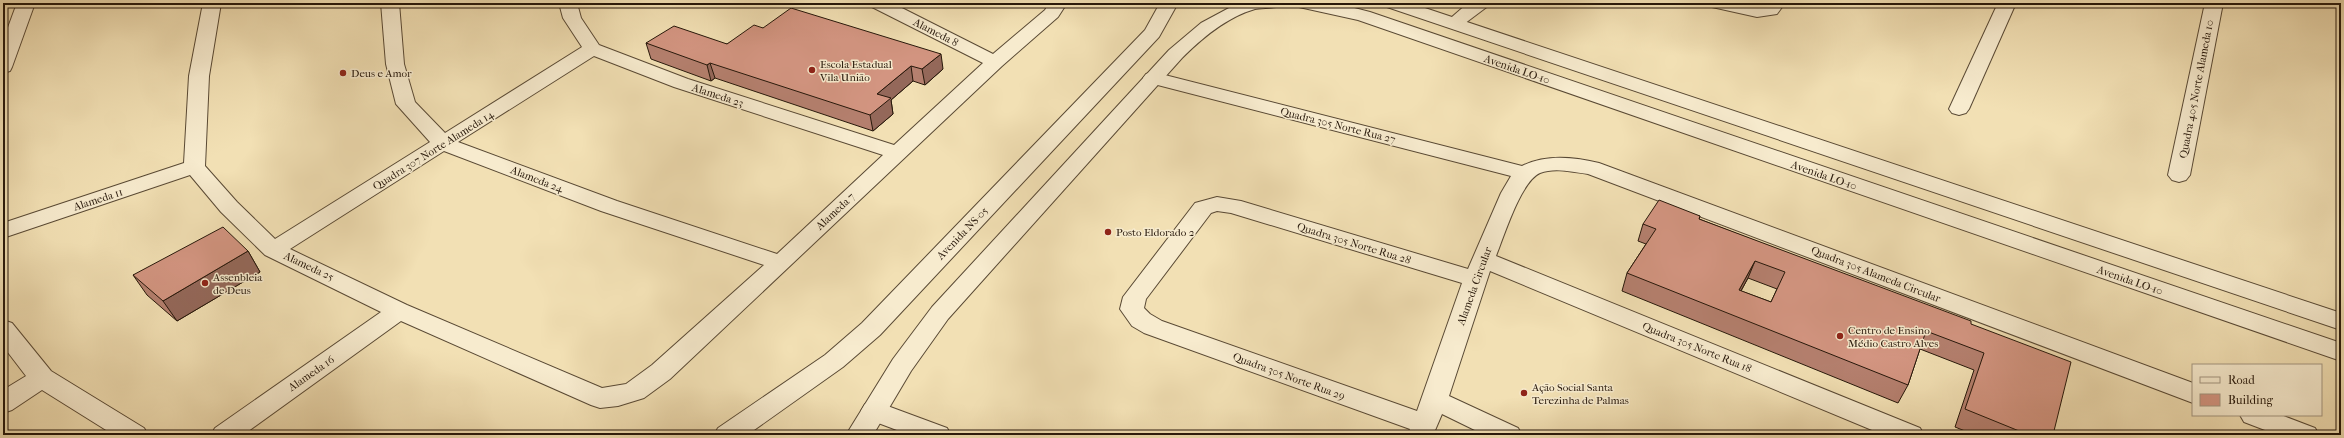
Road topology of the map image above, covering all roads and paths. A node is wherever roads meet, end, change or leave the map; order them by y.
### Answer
1 (26, 3) edge
2 (212, 3) edge
3 (390, 3) edge
4 (568, 3) edge
5 (878, 3) edge
6 (1058, 3) edge
7 (1169, 3) edge
8 (1221, 3) edge
9 (1305, 3) edge
10 (1393, 3) edge
11 (1455, 3) edge
12 (1718, 3) edge
13 (1776, 3) edge
14 (2007, 3) edge
15 (2214, 3) edge
16 (1260, 4) edge
17 (1477, 6) edge
18 (1454, 23) junction
19 (592, 50) junction
20 (4, 61) edge
21 (995, 62) junction
22 (1153, 78) junction
23 (1959, 109) dead end
24 (444, 144) junction
25 (897, 153) junction
26 (194, 168) junction
27 (1524, 173) junction
28 (2179, 175) dead end
29 (3, 231) edge
30 (273, 250) junction
31 (781, 263) junction
32 (1479, 269) junction
33 (399, 310) junction
34 (2341, 322) edge
35 (1154, 327) joint
36 (3, 329) edge
37 (2341, 352) edge
38 (42, 378) junction
39 (2192, 393) edge
40 (600, 398) joint
41 (1435, 400) junction
42 (3, 403) edge
43 (874, 410) junction
44 (2255, 416) edge
45 (1422, 430) edge
46 (135, 435) edge
47 (224, 435) edge
48 (727, 435) edge
49 (859, 435) edge
50 (938, 435) edge
51 (1509, 435) edge
52 (1911, 435) edge
53 (2306, 435) edge

1 - 20 street
2 - 26 street
3 - 24 street, Alameda 24
4 - 19 street
5 - 21 street, Alameda 8
6 - 21 street, Alameda 7
7 - 48 street, Avenida NS-05
8 - 16 street
9 - 37 street, Avenida LO-10
10 - 18 street, Avenida LO-10
11 - 17 lane
12 - 13 street
14 - 23 street
15 - 28 street, Quadra 405 Norte Alameda 10
16 - 22 street
17 - 18 street
18 - 34 street, Avenida LO-10
19 - 24 street, Quadra 307 Norte Alameda 14
19 - 25 street, Alameda 23
21 - 25 street, Alameda 7
22 - 27 street, Quadra 305 Norte Rua 27
22 - 43 street
24 - 30 street, Quadra 307 Norte Alameda 14
24 - 31 street, Alameda 24
25 - 31 street, Alameda 7
26 - 29 street, Alameda 11
26 - 30 street, Alameda 25
27 - 32 street, Alameda Circular
27 - 39 street, Quadra 305 Alameda Circular
30 - 33 street, Alameda 25
31 - 40 street, Alameda 7
32 - 35 street, Quadra 305 Norte Rua 28
32 - 41 street, Alameda Circular
32 - 52 street, Quadra 305 Norte Rua 18
33 - 40 street, Alameda 25
33 - 47 street, Alameda 16
35 - 45 street, Quadra 305 Norte Rua 29
36 - 38 street
38 - 42 street
38 - 46 street
41 - 45 street, Alameda Circular
41 - 51 street
43 - 49 street
43 - 50 street
44 - 53 street

